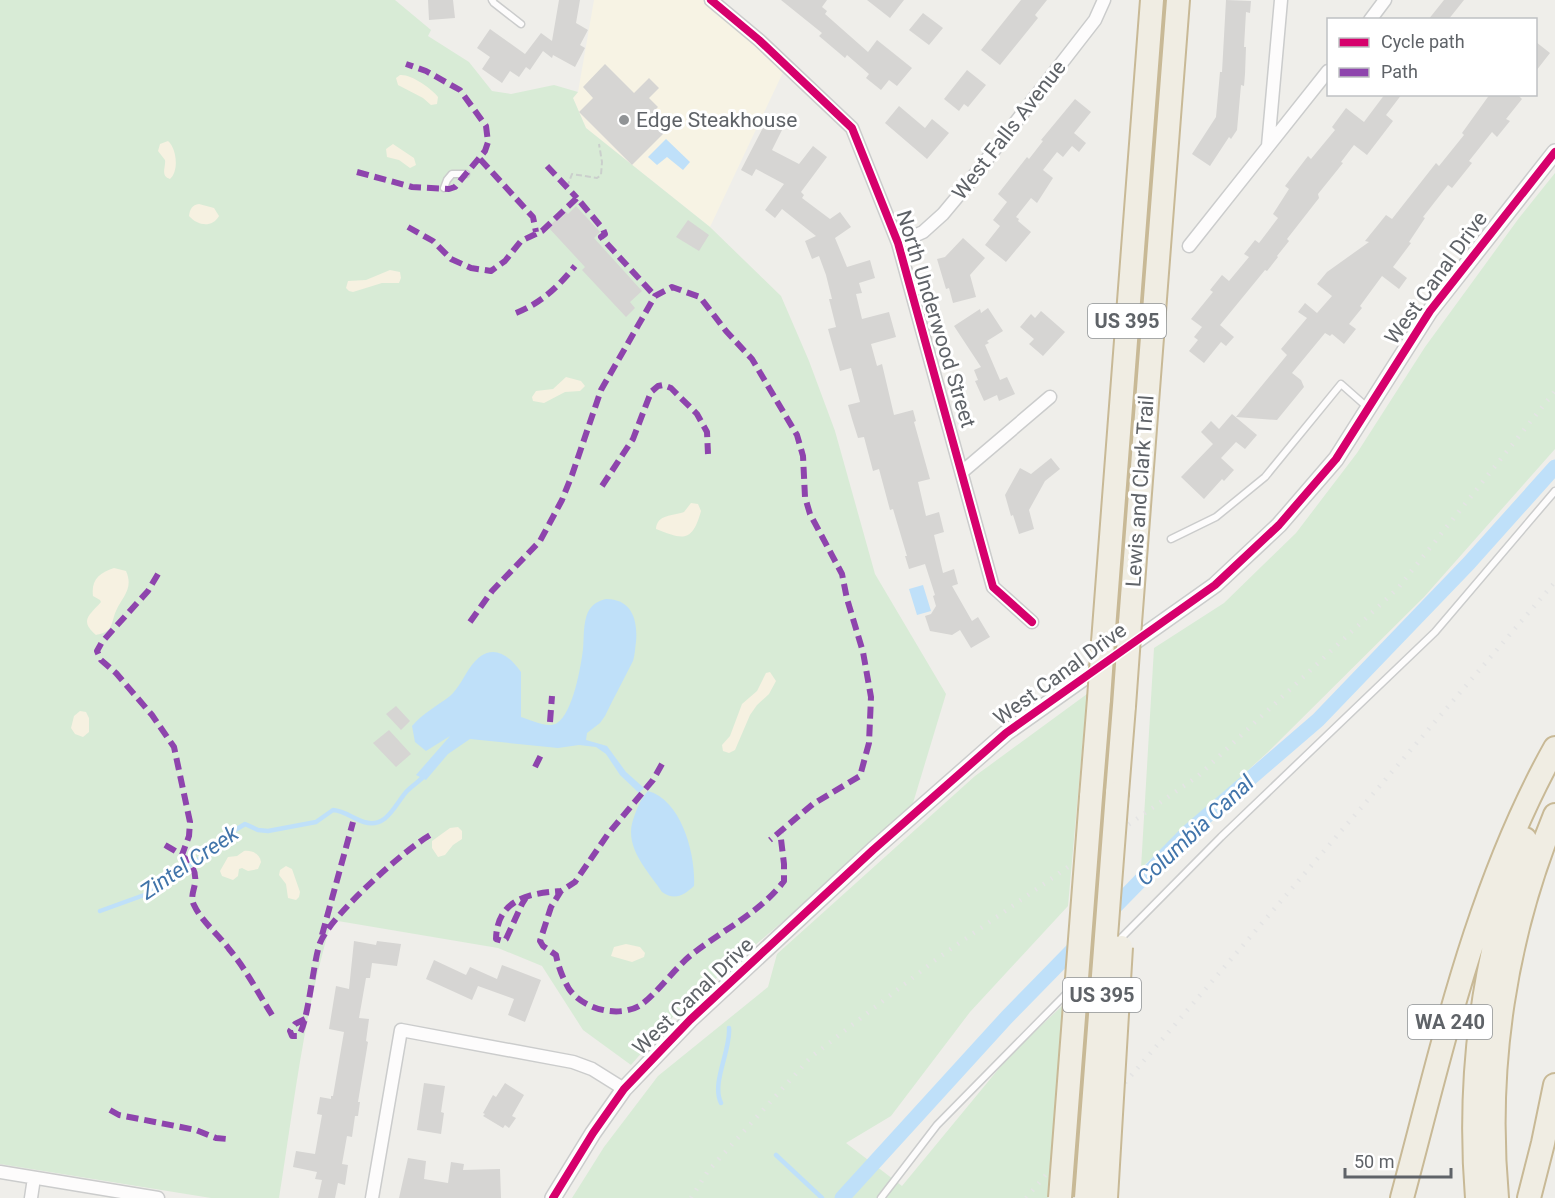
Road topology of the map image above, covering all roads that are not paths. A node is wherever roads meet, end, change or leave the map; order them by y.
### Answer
1 (492, 0) edge
2 (711, 0) edge
3 (1104, 0) edge
4 (1152, 0) edge
5 (1178, 0) edge
6 (1281, 0) edge
7 (1385, 0) edge
8 (1372, 18) edge
9 (521, 24) dead end
10 (1327, 73) edge
11 (1268, 147) junction
12 (1555, 152) edge
13 (466, 174) dead end
14 (444, 188) dead end
15 (898, 243) junction
16 (1189, 246) dead end
17 (1050, 398) dead end
18 (1367, 407) junction
19 (962, 472) junction
20 (1555, 491) edge
21 (1171, 539) dead end
22 (1032, 622) dead end
23 (1555, 748) edge
24 (1555, 768) edge
25 (1117, 793) junction
26 (1555, 815) edge
27 (1096, 964) dead end
28 (1088, 972) dead end
29 (1555, 1085) edge
30 (624, 1089) junction
31 (1427, 1104) junction
32 (0, 1172) edge
33 (34, 1178) junction
34 (31, 1198) edge
35 (158, 1198) edge
36 (372, 1198) edge
37 (553, 1198) edge
38 (881, 1198) edge
39 (1060, 1198) edge
40 (1086, 1198) edge
41 (1106, 1198) edge
42 (1394, 1198) edge
43 (1402, 1198) edge
44 (1478, 1198) edge
45 (1497, 1198) edge
46 (1529, 1198) edge

1 - 9 lane
2 - 15 street, North Underwood Street
3 - 15 street, West Falls Avenue
4 - 39 highway, Lewis and Clark Trail / US 395, bridge
5 - 25 highway, Lewis and Clark Trail / US 395, bridge
6 - 11 street
7 - 8 street
10 - 11 street
11 - 16 street
12 - 18 street, West Canal Drive
13 - 14 lane
15 - 19 street, North Underwood Street
17 - 19 street
18 - 21 lane
18 - 30 street, West Canal Drive
19 - 22 street, North Underwood Street
20 - 27 lane
23 - 31 highway, WA 240
24 - 44 highway
25 - 40 highway, Lewis and Clark Trail / US 395, bridge
25 - 41 highway, bridge
26 - 45 highway
28 - 38 lane
29 - 46 highway
30 - 36 street
30 - 37 street, West Canal Drive
31 - 42 highway
31 - 43 highway, WA 240
32 - 33 street
33 - 34 street
33 - 35 street

